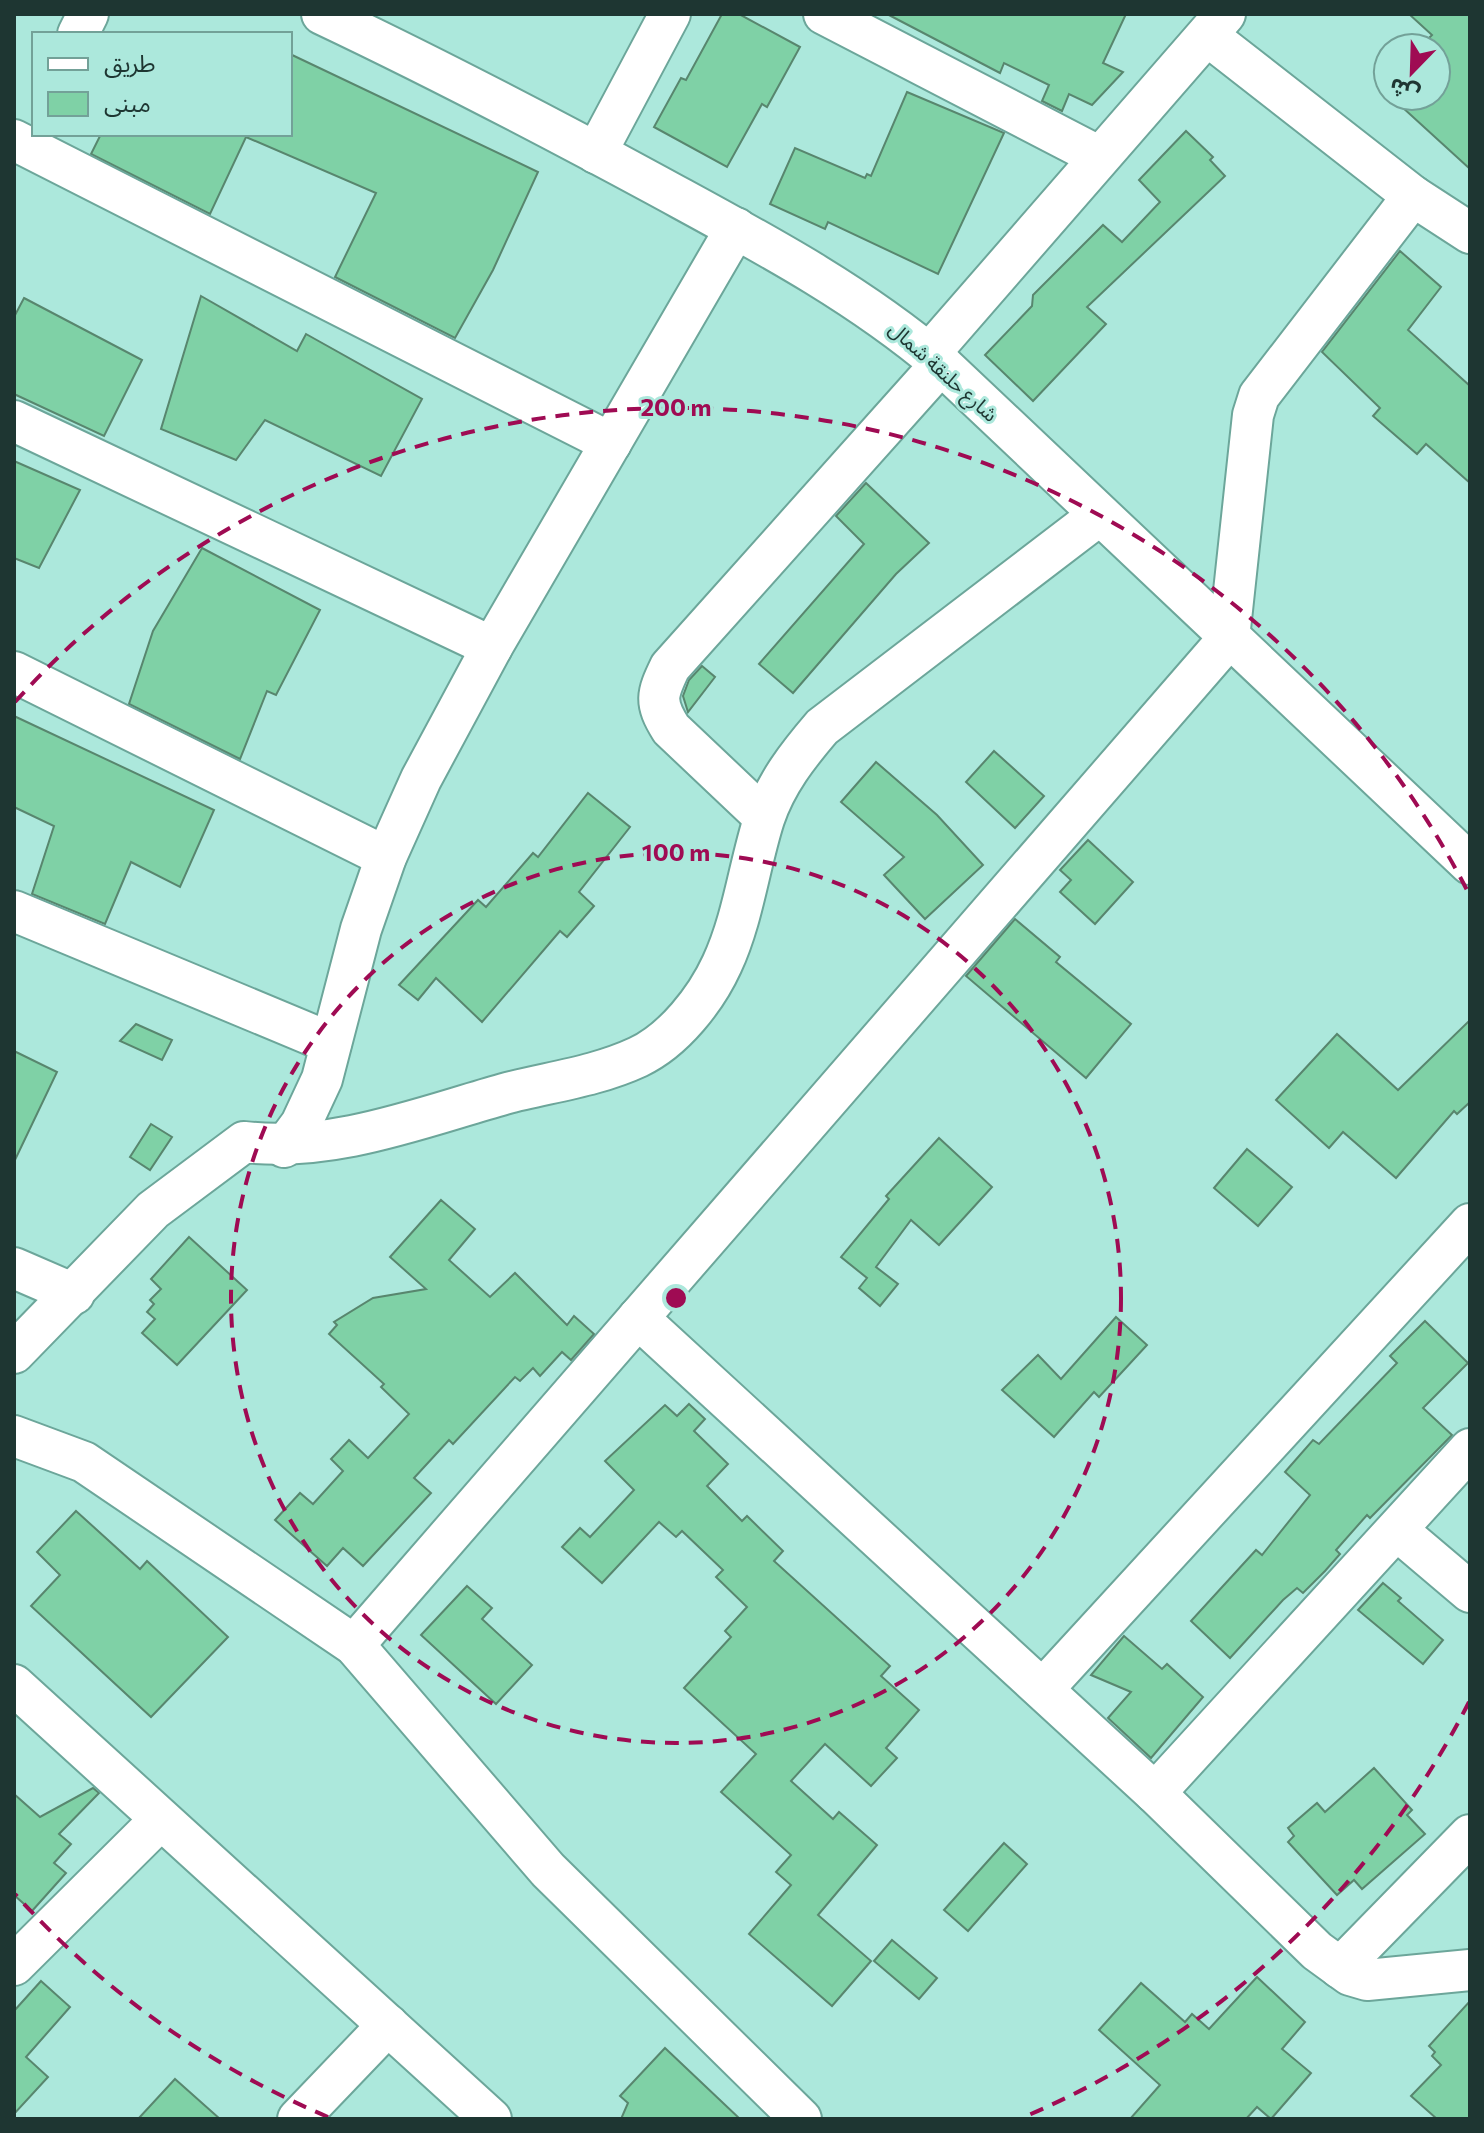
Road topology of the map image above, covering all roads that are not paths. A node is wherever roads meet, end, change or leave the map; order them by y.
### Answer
1 (88, 14) edge
2 (322, 14) edge
3 (670, 14) edge
4 (824, 14) edge
5 (1216, 25) edge
6 (79, 32) edge
7 (21, 142) edge
8 (596, 153) junction
9 (1098, 156) junction
10 (1413, 196) junction
11 (736, 228) junction
12 (1470, 233) edge
13 (935, 359) junction
14 (14, 421) edge
15 (611, 443) junction
16 (1098, 516) junction
17 (1229, 638) junction
18 (492, 647) junction
19 (14, 672) edge
20 (764, 817) junction
21 (386, 857) junction
22 (1470, 864) edge
23 (14, 911) edge
24 (331, 1043) junction
25 (284, 1147) junction
26 (1470, 1224) edge
27 (14, 1268) edge
28 (74, 1294) junction
29 (638, 1318) junction
30 (14, 1353) edge
31 (14, 1436) edge
32 (1470, 1449) edge
33 (1398, 1531) junction
34 (1470, 1592) edge
35 (354, 1645) junction
36 (14, 1685) edge
37 (1043, 1689) junction
38 (1155, 1793) junction
39 (160, 1820) junction
40 (1470, 1835) edge
41 (14, 1965) edge
42 (1340, 1968) junction
43 (1470, 1970) edge
44 (388, 2025) junction
45 (298, 2119) edge
46 (491, 2119) edge
47 (801, 2119) edge

1 - 6 street
2 - 8 street, شارع حلنقة شمال
3 - 8 street
4 - 9 street
5 - 9 street
5 - 10 street
7 - 15 street
8 - 11 street, شارع حلنقة شمال
9 - 13 street
10 - 12 street
10 - 17 street
11 - 13 street, شارع حلنقة شمال
11 - 15 street
13 - 16 street, شارع حلنقة شمال
13 - 20 street
14 - 18 street
15 - 18 street
16 - 17 street, شارع حلنقة شمال
16 - 20 street
17 - 22 street, شارع حلنقة شمال
17 - 29 street
18 - 21 street
19 - 21 street
20 - 25 street
21 - 24 street
23 - 24 street
24 - 25 street
25 - 28 street
26 - 37 street
27 - 28 street
28 - 30 street
29 - 35 street
29 - 37 street
31 - 35 street
32 - 33 street
33 - 34 street
33 - 38 street
35 - 47 street
36 - 39 street
37 - 38 street
38 - 42 street
39 - 41 street
39 - 44 street
40 - 42 street
42 - 43 street
44 - 45 street
44 - 46 street

